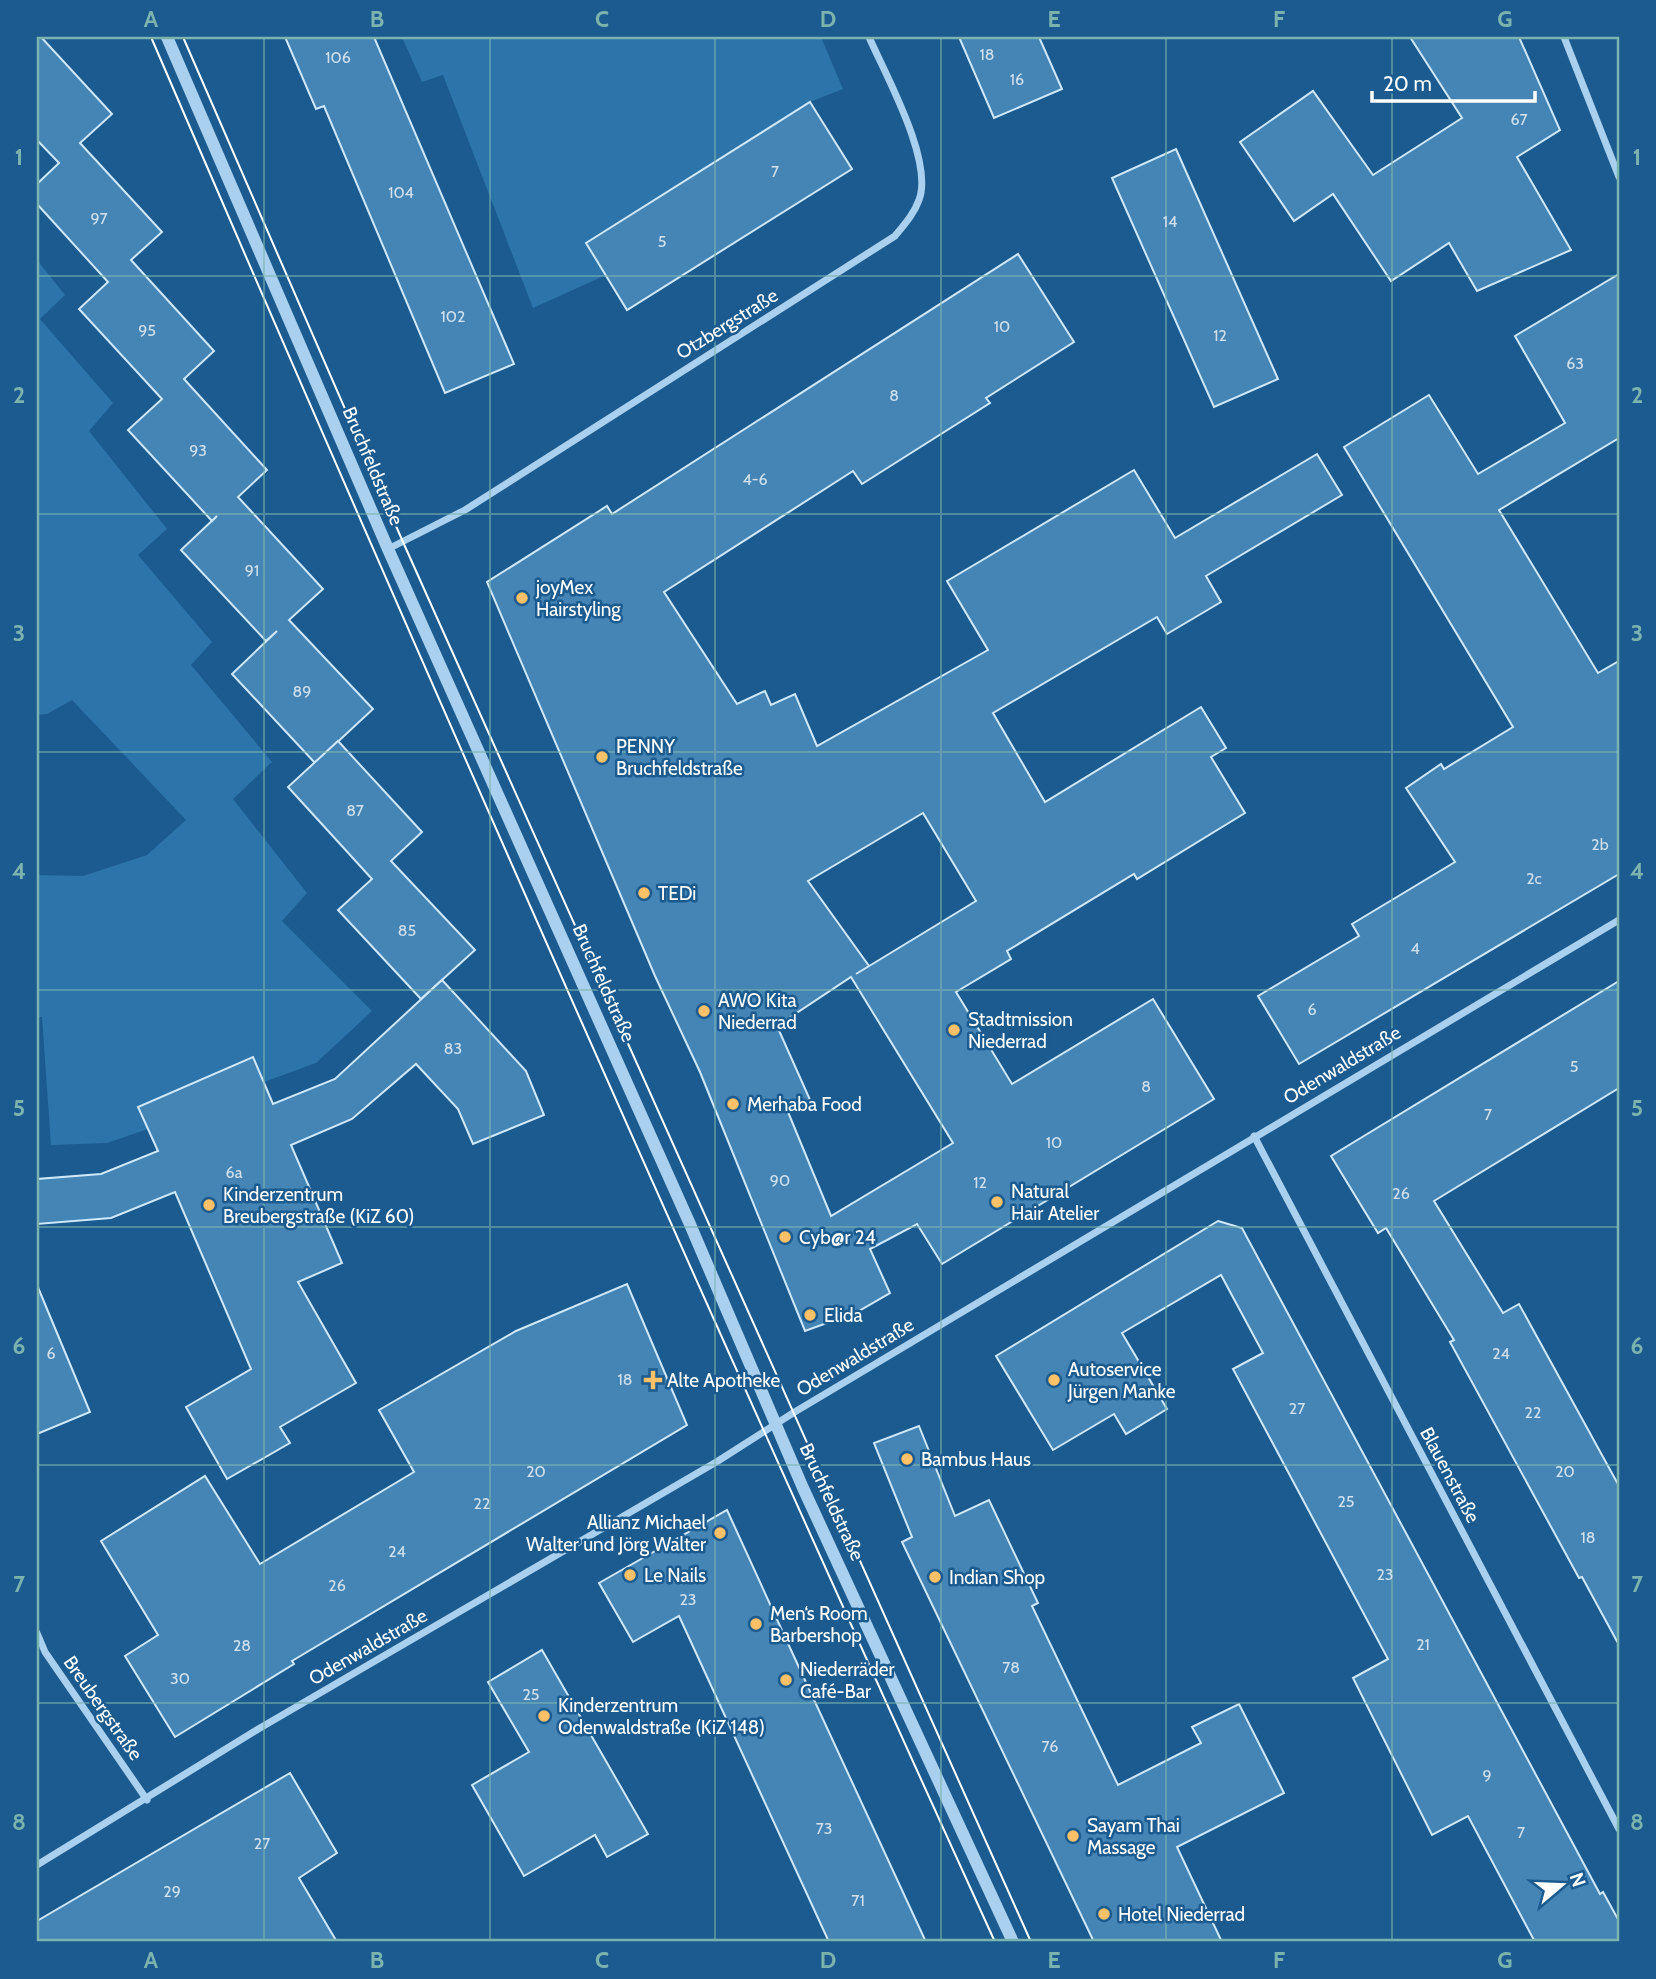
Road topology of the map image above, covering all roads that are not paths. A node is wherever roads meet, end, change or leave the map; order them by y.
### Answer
1 (167, 37) edge
2 (869, 37) edge
3 (1564, 37) edge
4 (1619, 177) edge
5 (388, 549) junction
6 (1619, 920) edge
7 (1254, 1136) junction
8 (776, 1423) junction
9 (37, 1633) edge
10 (147, 1800) junction
11 (1619, 1829) edge
12 (37, 1865) edge
13 (1013, 1942) edge

1 - 5 street, Bruchfeldstraße
2 - 5 street, Otzbergstraße
3 - 4 street
5 - 8 street, Bruchfeldstraße
6 - 7 street, Odenwaldstraße
7 - 8 street, Odenwaldstraße
7 - 11 street, Blauenstraße
8 - 10 street, Odenwaldstraße
8 - 13 street, Bruchfeldstraße
9 - 10 street, Breubergstraße
10 - 12 street, Odenwaldstraße

